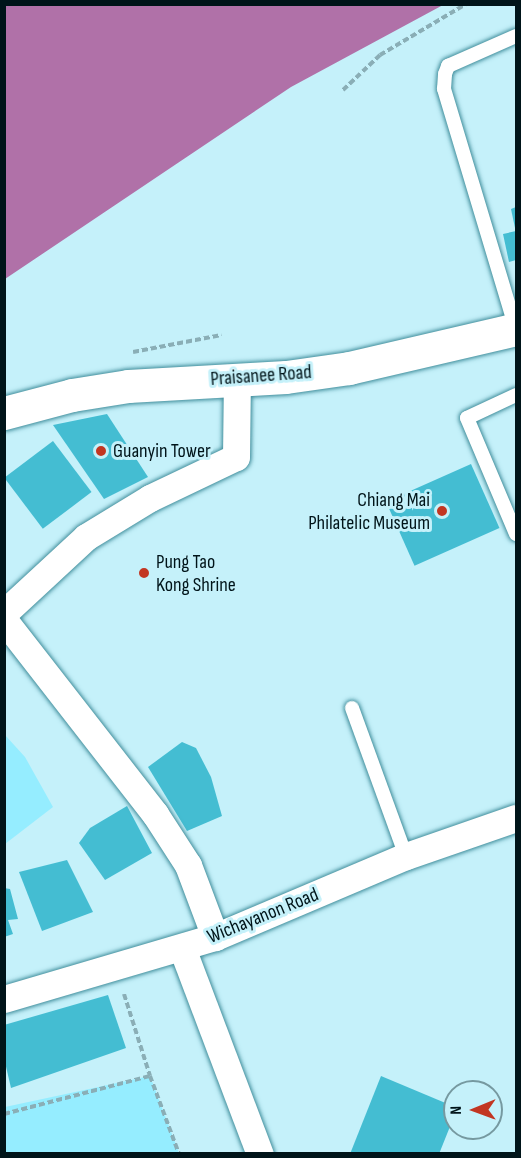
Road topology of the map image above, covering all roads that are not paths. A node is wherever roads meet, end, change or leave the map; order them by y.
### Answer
1 (516, 36) edge
2 (516, 330) edge
3 (237, 380) junction
4 (516, 395) edge
5 (4, 413) edge
6 (516, 534) edge
7 (4, 613) edge
8 (4, 621) edge
9 (352, 708) dead end
10 (516, 818) edge
11 (406, 856) junction
12 (214, 937) junction
13 (182, 948) junction
14 (4, 999) edge
15 (260, 1154) edge

1 - 2 lane
2 - 3 street, Praisanee Road
3 - 5 street, Praisanee Road
3 - 7 street
4 - 6 lane
8 - 12 street
9 - 11 lane
10 - 11 street, Wichayanon Road
11 - 12 street, Wichayanon Road
12 - 13 street, Wichayanon Road
13 - 14 street, Wichayanon Road
13 - 15 street

